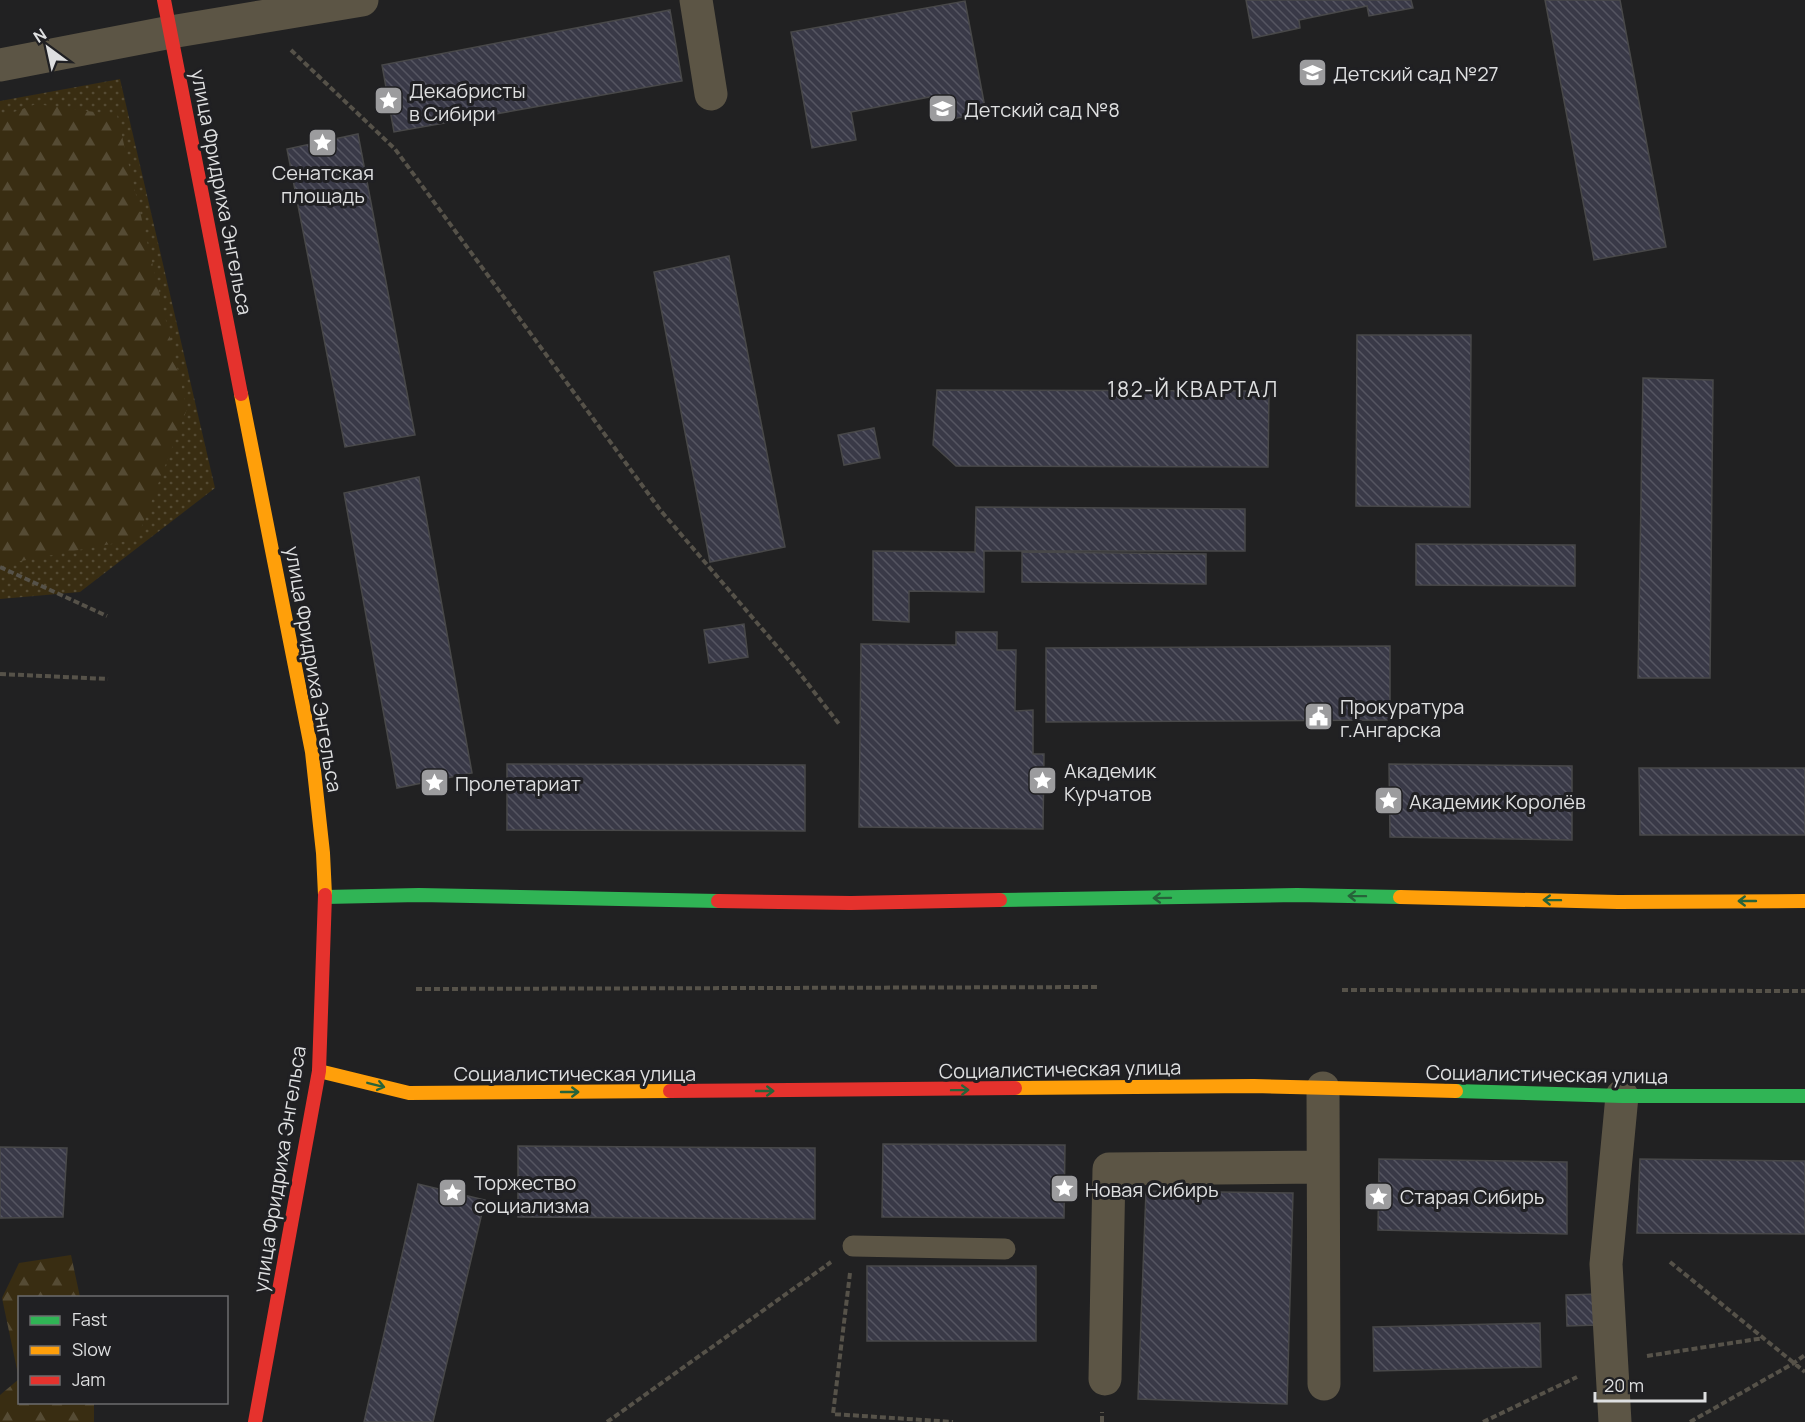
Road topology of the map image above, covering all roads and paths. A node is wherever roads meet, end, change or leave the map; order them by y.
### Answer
1 (164, 0) edge
2 (362, 0) edge
3 (696, 0) edge
4 (171, 32) junction
5 (291, 50) dead end
6 (0, 65) edge
7 (711, 93) dead end
8 (0, 567) edge
9 (107, 616) dead end
10 (0, 674) edge
11 (108, 679) dead end
12 (839, 724) dead end
13 (325, 897) junction
14 (1805, 901) edge
15 (1100, 987) dead end
16 (416, 989) dead end
17 (1342, 990) dead end
18 (1805, 991) edge
19 (319, 1071) junction
20 (1323, 1088) junction
21 (1622, 1096) junction
22 (1805, 1096) edge
23 (1323, 1167) junction
24 (853, 1246) junction
25 (1005, 1249) dead end
26 (1670, 1262) dead end
27 (1764, 1338) junction
28 (1805, 1355) edge
29 (1612, 1361) junction
30 (1794, 1364) junction
31 (1805, 1372) edge
32 (1105, 1379) dead end
33 (1324, 1384) dead end
34 (255, 1422) edge
35 (608, 1422) edge
36 (953, 1422) edge
37 (1483, 1422) edge
38 (1615, 1422) edge
39 (1690, 1422) edge

1 - 4 street, улица Фридриха Энгельса
2 - 4 street
3 - 7 street
4 - 6 street
4 - 13 street, улица Фридриха Энгельса
5 - 12 path
8 - 9 path
10 - 11 path
14 -> 13 street
13 - 19 street, улица Фридриха Энгельса
15 - 16 path
17 - 18 path
19 -> 20 street, Социалистическая улица
19 - 34 street, улица Фридриха Энгельса
20 - 21 street, Социалистическая улица
20 - 23 street
21 - 22 street, Социалистическая улица
21 - 29 street
23 - 32 street
23 - 33 street
24 - 25 lane
24 - 35 path
24 - 36 path
26 - 27 path
27 - 29 path
27 - 30 path
28 - 30 path
29 - 37 path
29 - 38 street
30 - 31 path
30 - 39 path

